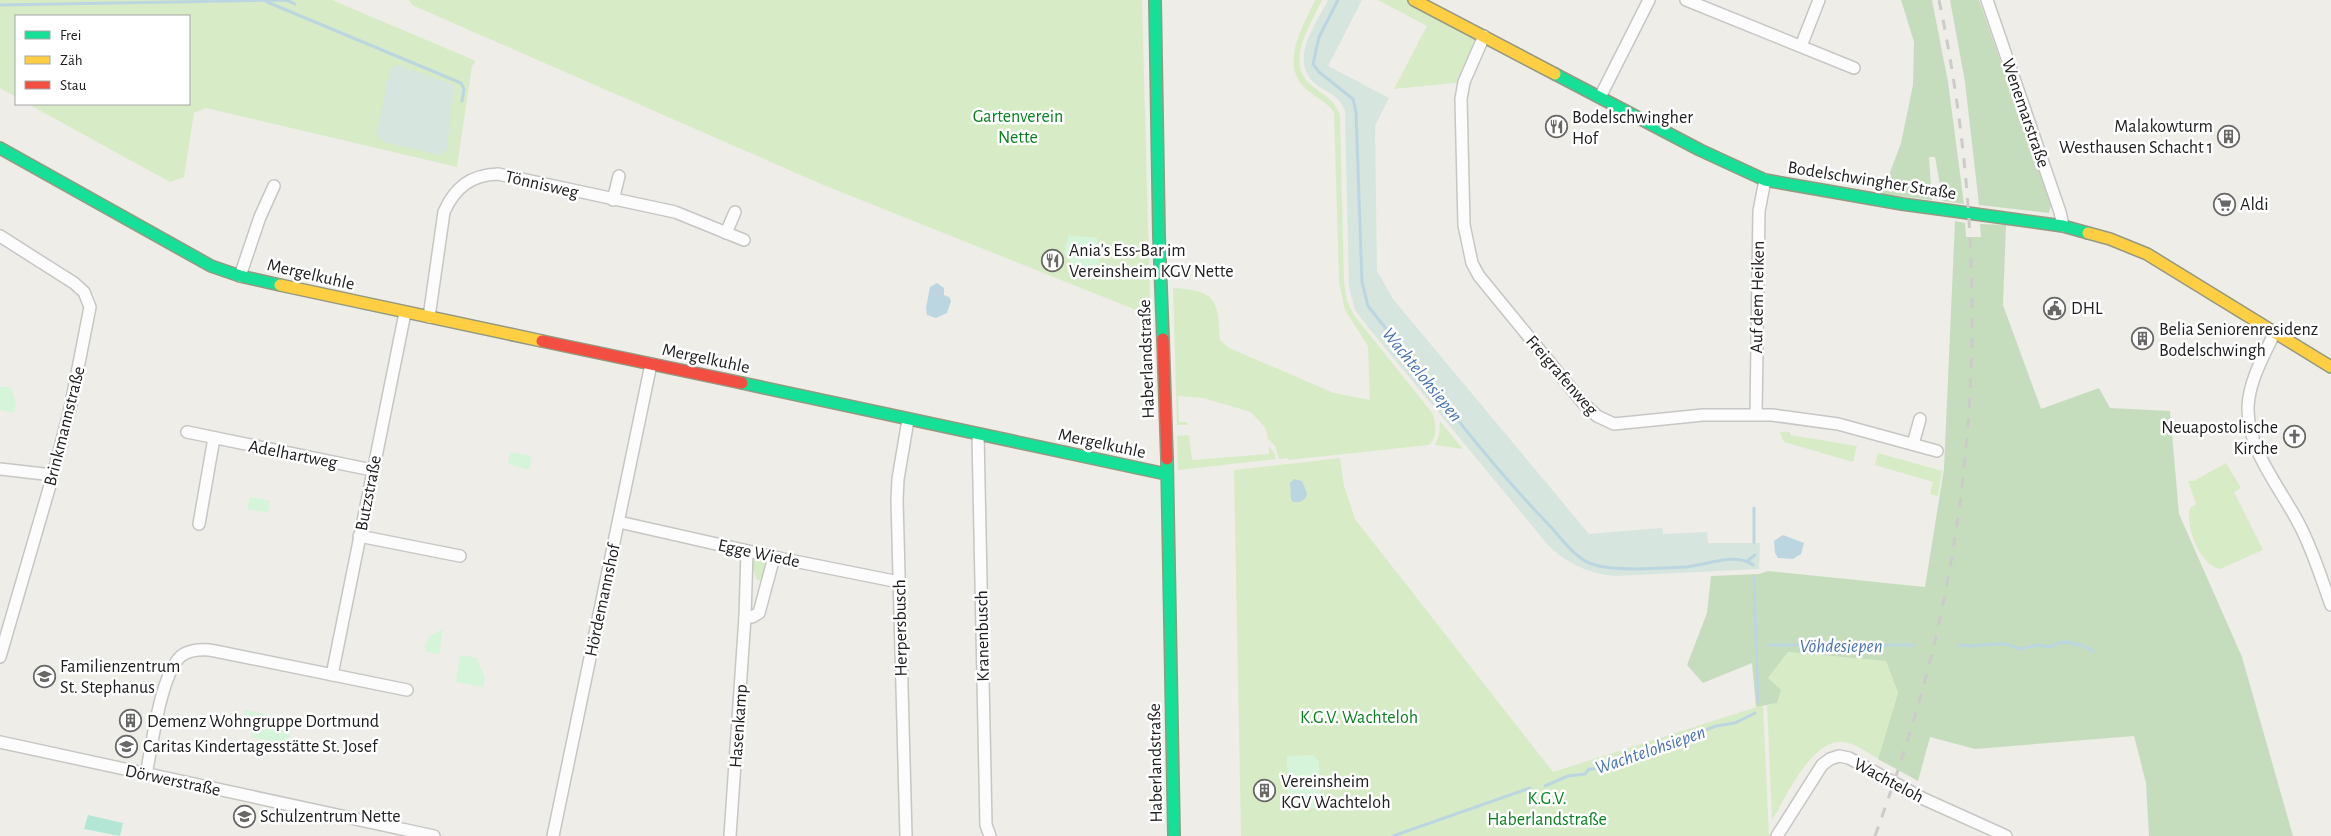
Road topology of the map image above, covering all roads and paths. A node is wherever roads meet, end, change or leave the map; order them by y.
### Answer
1 (1155, 0) edge
2 (1414, 0) edge
3 (1649, 0) edge
4 (1686, 0) edge
5 (1819, 0) edge
6 (1987, 0) edge
7 (1484, 36) junction
8 (1800, 46) junction
9 (1854, 68) dead end
10 (1600, 97) junction
11 (0, 148) edge
12 (619, 176) dead end
13 (1765, 180) junction
14 (274, 186) dead end
15 (614, 200) junction
16 (735, 212) dead end
17 (2063, 226) junction
18 (726, 234) junction
19 (0, 236) edge
20 (744, 240) dead end
21 (240, 276) junction
22 (405, 312) junction
23 (429, 317) junction
24 (2275, 332) junction
25 (651, 364) junction
26 (2331, 367) edge
27 (1756, 414) junction
28 (1920, 419) dead end
29 (908, 420) junction
30 (187, 432) dead end
31 (978, 435) junction
32 (214, 438) junction
33 (1913, 444) junction
34 (1937, 451) dead end
35 (0, 469) edge
36 (372, 470) junction
37 (1166, 474) junction
38 (53, 475) junction
39 (619, 522) junction
40 (199, 524) dead end
41 (359, 536) junction
42 (747, 551) junction
43 (460, 556) dead end
44 (774, 557) junction
45 (899, 582) junction
46 (2331, 606) edge
47 (745, 617) junction
48 (0, 654) edge
49 (332, 675) junction
50 (407, 690) dead end
51 (0, 742) edge
52 (146, 774) junction
53 (434, 836) edge
54 (553, 836) edge
55 (730, 836) edge
56 (906, 836) edge
57 (990, 836) edge
58 (1174, 836) edge
59 (1777, 836) edge
60 (2006, 836) edge

1 - 37 street, Haberlandstraße
2 - 7 street, Bodelschwingher Straße
3 - 10 street
4 - 8 street
5 - 8 street
6 - 17 street, Wenemarstraße
7 - 10 street, Bodelschwingher Straße
7 - 27 street, Freigrafenweg
8 - 9 street
10 - 13 street, Bodelschwingher Straße
11 - 21 street, Mergelkuhle
12 - 15 street
13 - 17 street, Bodelschwingher Straße
13 - 27 street, Auf dem Heiken
14 - 21 street, Mergelkuhle
15 - 18 street, Tönnisweg
15 - 23 street, Tönnisweg
16 - 18 street
17 - 24 street, Bodelschwingher Straße
18 - 20 street, Tönnisweg
19 - 38 street, Brinkmannstraße
21 - 22 street, Mergelkuhle
22 - 23 street, Mergelkuhle
22 - 36 street, Butzstraße
23 - 25 street, Mergelkuhle
24 - 26 street, Bodelschwingher Straße
24 - 46 street
25 - 29 street, Mergelkuhle
25 - 39 street, Hördemannshof
27 - 33 street, Freigrafenweg
28 - 33 street
29 - 31 street, Mergelkuhle
29 - 45 street, Herpersbusch
30 - 32 street, Adelhartweg
31 - 37 street, Mergelkuhle
31 - 57 street, Kranenbusch
32 - 36 street, Adelhartweg
32 - 40 street
33 - 34 street, Freigrafenweg
35 - 38 street
36 - 41 street, Butzstraße
37 - 58 street, Haberlandstraße
38 - 48 street, Brinkmannstraße
39 - 42 street, Egge Wiede
39 - 54 street, Hördemannshof
41 - 43 street
41 - 49 street, Butzstraße
42 - 44 street, Egge Wiede
42 - 47 street, Hasenkamp
44 - 45 street, Egge Wiede
44 - 47 street
45 - 56 street, Herpersbusch
47 - 55 street, Hasenkamp
49 - 50 street
49 - 52 street
51 - 52 street, Dörwerstraße
52 - 53 street, Dörwerstraße
59 - 60 street, Wachteloh

